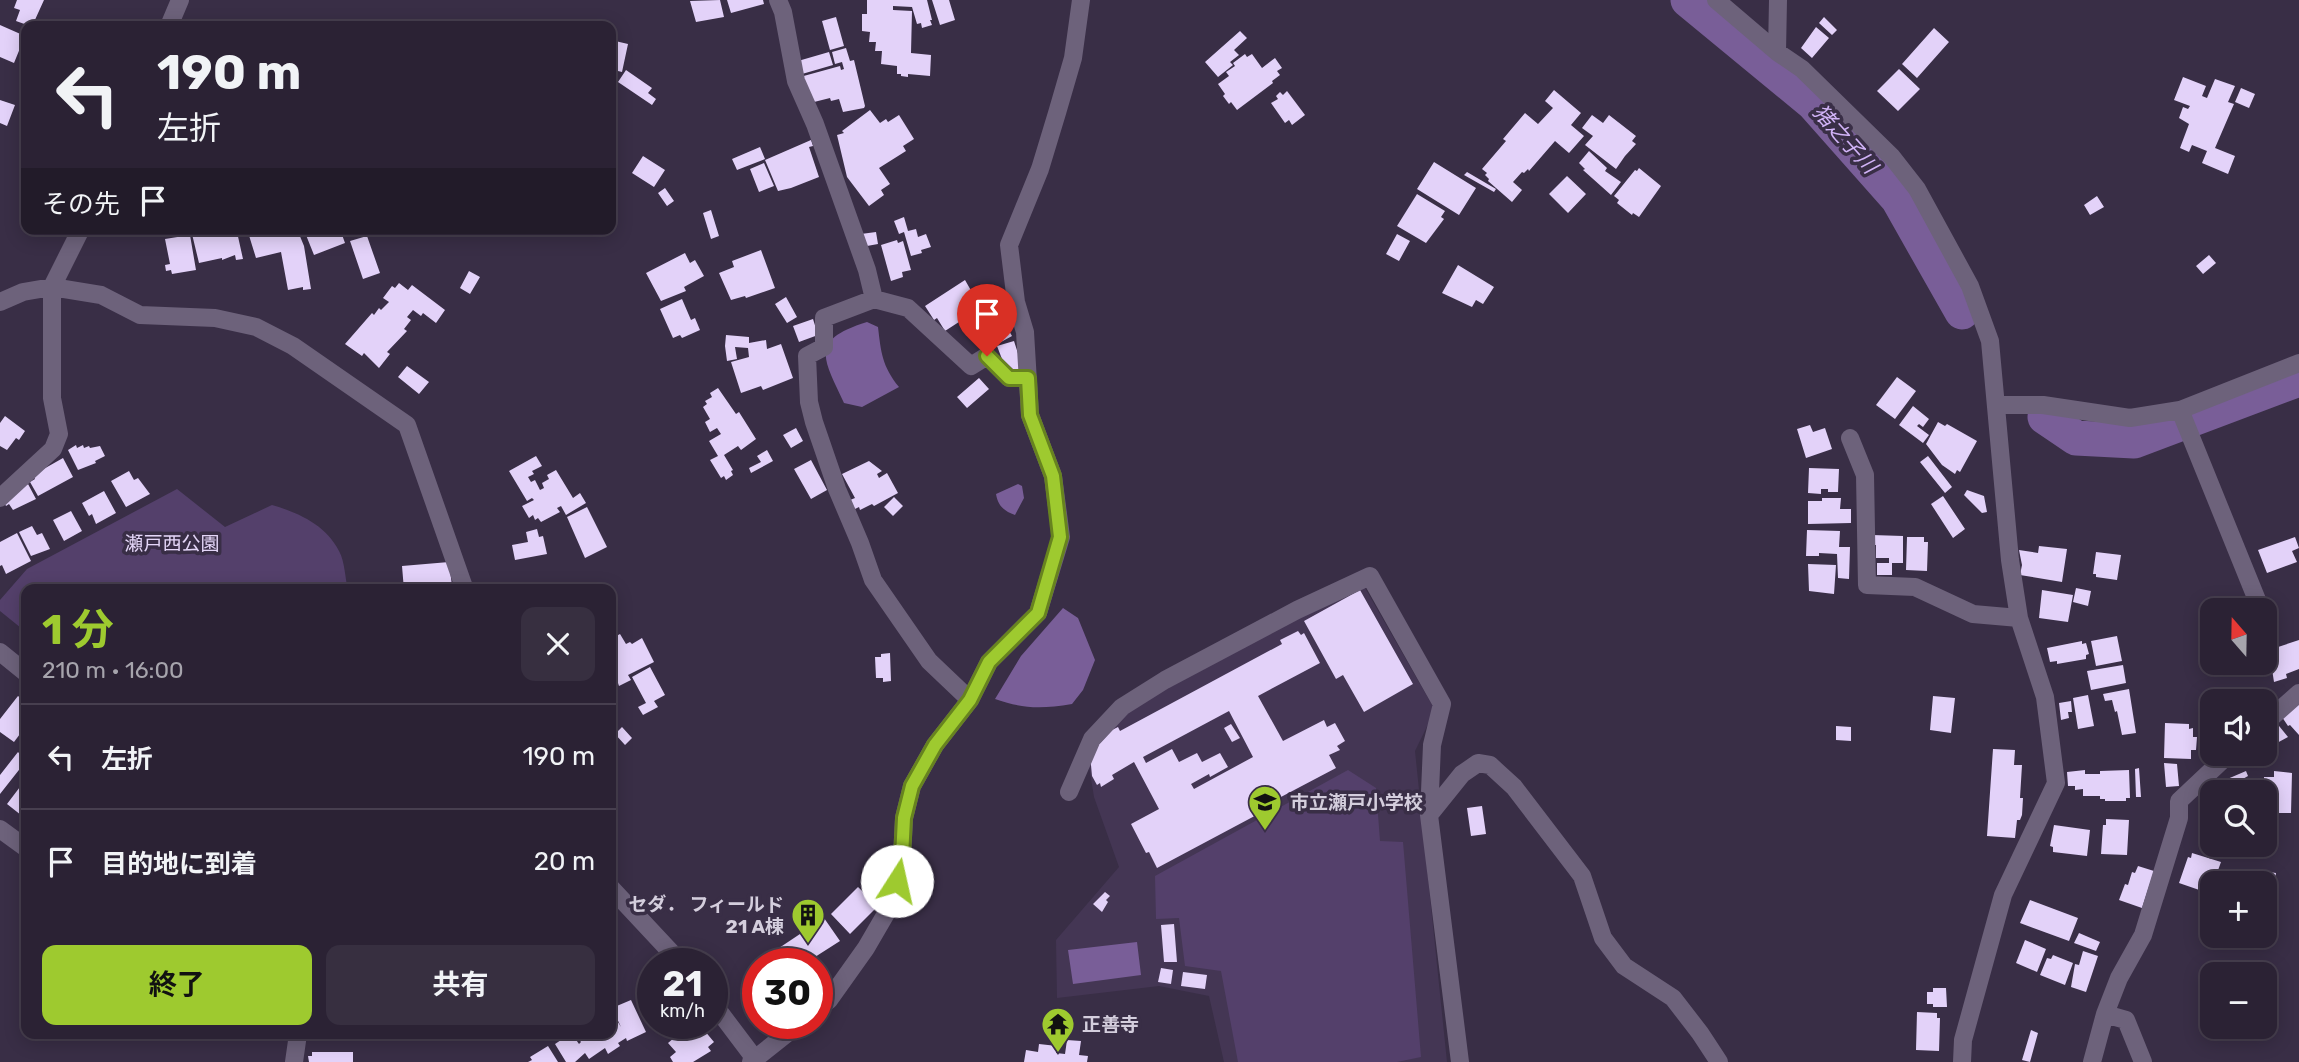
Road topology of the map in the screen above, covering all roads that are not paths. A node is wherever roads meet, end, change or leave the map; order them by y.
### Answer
1 (180, 0) edge
2 (778, 0) edge
3 (1081, 0) edge
4 (1716, 0) edge
5 (1778, 0) edge
6 (171, 21) edge
7 (1777, 52) junction
8 (77, 235) edge
9 (52, 287) junction
10 (874, 299) junction
11 (0, 302) edge
12 (2299, 363) edge
13 (1028, 378) junction
14 (1996, 405) junction
15 (2182, 416) junction
16 (1850, 438) dead end
17 (0, 498) edge
18 (463, 584) edge
19 (2256, 598) edge
20 (2019, 618) junction
21 (0, 652) edge
22 (21, 669) edge
23 (2299, 692) edge
24 (970, 700) junction
25 (2277, 712) edge
26 (2216, 766) edge
27 (1069, 792) dead end
28 (1429, 815) junction
29 (0, 829) edge
30 (21, 844) edge
31 (616, 893) edge
32 (667, 948) edge
33 (833, 994) edge
34 (2105, 1014) junction
35 (728, 1025) edge
36 (297, 1039) edge
37 (780, 1039) edge
38 (753, 1060) edge
39 (294, 1062) edge
40 (1460, 1062) edge
41 (1719, 1062) edge
42 (1962, 1062) edge
43 (2092, 1062) edge
44 (2143, 1062) edge

1 - 6 street
2 - 10 street
3 - 13 street
4 - 7 street
5 - 7 street
7 - 14 street
8 - 9 street
9 - 11 street
9 - 17 street
9 - 18 street
10 - 13 street
10 - 24 street
12 - 15 street
13 - 24 street
14 - 15 street
14 - 20 street
15 - 19 street
16 - 20 street
20 - 42 street
21 - 22 street
23 - 25 street
24 - 33 street
26 - 34 street
27 - 28 street
28 - 40 street
28 - 41 street
29 - 30 street
31 - 32 street
34 - 43 street
34 - 44 street
35 - 38 street
36 - 39 street
37 - 38 street

